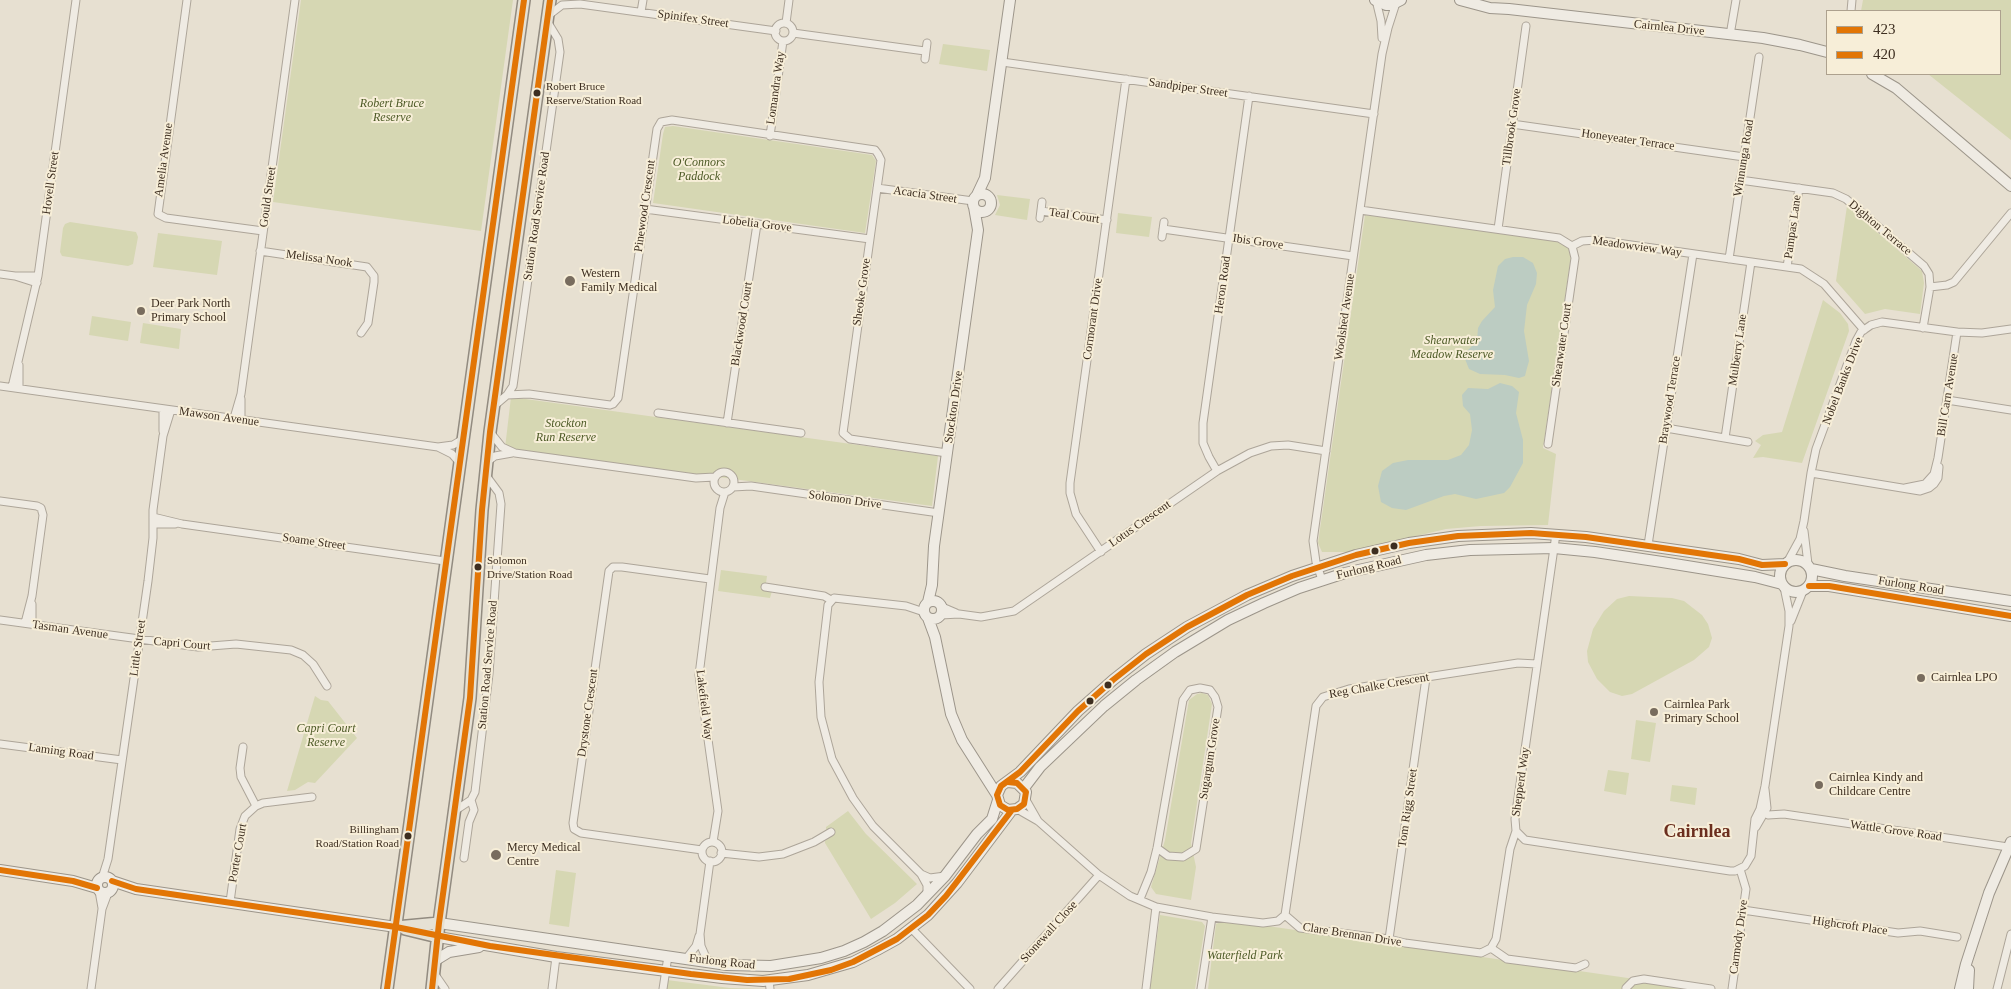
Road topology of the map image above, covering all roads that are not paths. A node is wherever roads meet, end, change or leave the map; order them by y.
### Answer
1 (76, 0) edge
2 (186, 0) edge
3 (295, 0) edge
4 (524, 0) edge
5 (550, 0) edge
6 (571, 0) edge
7 (643, 0) edge
8 (789, 0) edge
9 (1010, 0) edge
10 (1376, 0) edge
11 (1460, 0) edge
12 (1484, 0) edge
13 (1736, 0) edge
14 (1399, 2) edge
15 (580, 4) junction
16 (1509, 8) junction
17 (641, 12) junction
18 (547, 18) junction
19 (786, 24) junction
20 (1526, 26) dead end
21 (776, 31) junction
22 (793, 33) junction
23 (1730, 35) junction
24 (783, 40) junction
25 (927, 43) dead end
26 (1826, 52) edge
27 (1382, 54) junction
28 (1759, 57) dead end
29 (1002, 62) junction
30 (1874, 75) edge
31 (1126, 79) junction
32 (1249, 96) junction
33 (1374, 114) junction
34 (1512, 124) junction
35 (770, 136) junction
36 (1744, 156) junction
37 (986, 178) junction
38 (1740, 180) junction
39 (2011, 186) edge
40 (877, 188) junction
41 (1799, 188) junction
42 (989, 197) junction
43 (975, 201) junction
44 (1042, 202) dead end
45 (645, 209) junction
46 (988, 210) junction
47 (1360, 210) junction
48 (2011, 213) edge
49 (1107, 220) junction
50 (757, 224) junction
51 (1498, 228) junction
52 (978, 230) junction
53 (263, 231) junction
54 (1162, 237) dead end
55 (1230, 238) junction
56 (870, 239) junction
57 (1572, 246) junction
58 (260, 252) junction
59 (1693, 254) junction
60 (1353, 256) junction
61 (1729, 259) junction
62 (1751, 262) junction
63 (1787, 266) junction
64 (0, 274) edge
65 (37, 280) junction
66 (1930, 287) junction
67 (1924, 328) junction
68 (2011, 329) edge
69 (1864, 330) junction
70 (1957, 332) junction
71 (361, 333) dead end
72 (514, 379) junction
73 (0, 386) edge
74 (16, 388) junction
75 (529, 394) junction
76 (507, 396) junction
77 (1947, 400) junction
78 (493, 406) junction
79 (163, 409) junction
80 (171, 410) junction
81 (2011, 410) edge
82 (658, 413) dead end
83 (238, 419) junction
84 (727, 423) junction
85 (1666, 428) junction
86 (490, 432) junction
87 (801, 433) dead end
88 (163, 436) junction
89 (1725, 438) junction
90 (463, 439) junction
91 (1748, 442) dead end
92 (1548, 444) dead end
93 (438, 447) junction
94 (1326, 451) junction
95 (514, 453) junction
96 (947, 453) junction
97 (459, 462) junction
98 (486, 468) junction
99 (1217, 471) junction
100 (1811, 473) junction
101 (715, 480) junction
102 (733, 483) junction
103 (722, 491) junction
104 (0, 501) edge
105 (49, 503) dead end
106 (41, 508) junction
107 (939, 513) junction
108 (153, 520) junction
109 (1804, 521) junction
110 (1556, 534) junction
111 (1648, 545) junction
112 (1554, 548) junction
113 (1101, 552) junction
114 (445, 561) junction
115 (1787, 562) junction
116 (1318, 566) junction
117 (1810, 566) junction
118 (710, 580) junction
119 (1322, 580) junction
120 (1895, 584) junction
121 (1783, 586) junction
122 (765, 587) dead end
123 (1806, 589) junction
124 (831, 600) junction
125 (1906, 600) junction
126 (2011, 601) edge
127 (933, 610) junction
128 (2011, 616) edge
129 (0, 620) edge
130 (29, 624) junction
131 (1789, 626) junction
132 (139, 640) junction
133 (1537, 664) junction
134 (1426, 678) junction
135 (327, 686) dead end
136 (0, 744) edge
137 (243, 747) dead end
138 (122, 760) junction
139 (982, 769) junction
140 (1007, 783) junction
141 (1024, 788) junction
142 (312, 798) dead end
143 (998, 798) junction
144 (471, 800) junction
145 (1026, 800) junction
146 (256, 806) junction
147 (456, 810) junction
148 (1014, 810) junction
149 (1764, 810) junction
150 (1038, 821) junction
151 (1516, 831) junction
152 (831, 832) dead end
153 (713, 842) junction
154 (2010, 844) edge
155 (1157, 848) junction
156 (702, 850) junction
157 (721, 853) junction
158 (464, 858) dead end
159 (710, 862) junction
160 (1740, 869) junction
161 (0, 870) edge
162 (921, 874) junction
163 (1098, 875) junction
164 (945, 876) junction
165 (105, 885) junction
166 (927, 895) junction
167 (1140, 899) junction
168 (230, 902) junction
169 (1156, 907) junction
170 (1743, 910) junction
171 (1285, 915) junction
172 (1212, 917) junction
173 (902, 918) junction
174 (439, 923) junction
175 (396, 926) junction
176 (911, 928) junction
177 (700, 934) junction
178 (2011, 934) edge
179 (438, 937) junction
180 (1957, 937) dead end
181 (1389, 939) junction
182 (490, 946) junction
183 (1971, 947) junction
184 (1491, 948) junction
185 (556, 956) junction
186 (668, 956) junction
187 (686, 959) junction
188 (436, 960) junction
189 (708, 962) junction
190 (1585, 964) dead end
191 (2002, 969) junction
192 (2010, 970) edge
193 (665, 971) junction
194 (434, 974) junction
195 (770, 985) edge
196 (1626, 988) edge
197 (91, 989) edge
198 (387, 989) edge
199 (432, 989) edge
200 (445, 989) edge
201 (552, 989) edge
202 (663, 989) edge
203 (970, 989) edge
204 (998, 989) edge
205 (1146, 989) edge
206 (1201, 989) edge
207 (1711, 989) edge
208 (1732, 989) edge
209 (1960, 989) edge
210 (1968, 989) edge
211 (1997, 989) edge

1 - 65 street, Hovell Street
2 - 53 street, Amelia Avenue
3 - 53 street, Gould Street
4 - 90 main road
5 - 18 main road
6 - 15 street, Spinifex Street
7 - 17 street
8 - 19 street
9 - 29 main road
10 - 14 main road
10 - 27 street, Woolshed Avenue
11 - 16 main road, Cairnlea Drive
12 - 16 main road, Cairnlea Drive
13 - 23 street
14 - 27 street, Woolshed Avenue
15 - 17 street, Spinifex Street
15 - 18 street, Spinifex Street
16 - 23 main road, Cairnlea Drive
17 - 21 street, Spinifex Street
18 - 72 street, Station Road Service Road
18 - 78 main road
19 - 21 street
19 - 22 street
20 - 34 street, Tillbrook Grove
21 - 24 street
22 - 24 street
22 - 25 street
23 - 26 main road, Cairnlea Drive
24 - 35 street, Lomandra Way
27 - 33 street, Woolshed Avenue
28 - 36 street, Winnunga Road
29 - 31 street, Sandpiper Street
29 - 37 main road
30 - 39 main road
31 - 32 street, Sandpiper Street
31 - 49 street, Cormorant Drive
32 - 33 street, Sandpiper Street
32 - 55 street, Heron Road
33 - 47 street, Woolshed Avenue
34 - 36 street, Honeyeater Terrace
34 - 51 street, Tillbrook Grove
35 - 40 street, Sheoke Grove
35 - 45 street, Pinewood Crescent
36 - 38 street, Winnunga Road
37 - 42 main road
37 - 43 main road
38 - 41 street, Dighton Terrace
38 - 61 street, Winnunga Road
40 - 43 street, Acacia Street
40 - 56 street, Sheoke Grove
41 - 63 street, Pampas Lane
41 - 66 street, Dighton Terrace
42 - 43 main road
42 - 46 main road
43 - 46 main road
43 - 52 main road, Stockton Drive
44 - 49 street, Teal Court
45 - 50 street, Lobelia Grove
45 - 75 street, Pinewood Crescent
46 - 52 main road, Stockton Drive
47 - 51 street
47 - 60 street, Woolshed Avenue
48 - 66 street
49 - 113 street, Cormorant Drive
50 - 56 street, Lobelia Grove
50 - 84 street, Blackwood Court
51 - 57 street
52 - 96 main road, Stockton Drive
53 - 58 street, Gould Street
54 - 55 street, Ibis Grove
55 - 60 street, Ibis Grove
55 - 99 street, Heron Road
56 - 96 street, Sheoke Grove
57 - 59 street, Meadowview Way
57 - 92 street, Shearwater Court
58 - 71 street, Melissa Nook
58 - 83 street, Gould Street
59 - 61 street, Meadowview Way
59 - 85 street, Braywood Terrace
60 - 94 street, Woolshed Avenue
61 - 62 street, Meadowview Way
62 - 63 street, Meadowview Way
62 - 89 street, Mulberry Lane
63 - 69 street, Meadowview Way
64 - 65 street
65 - 74 street, Hovell Street
66 - 67 street, Dighton Terrace
67 - 69 street, Nobel Banks Drive
67 - 70 street, Nobel Banks Drive
68 - 70 street, Nobel Banks Drive
69 - 100 street, Nobel Banks Drive
70 - 77 street, Bill Carn Avenue
72 - 75 street
72 - 76 street, Station Road Service Road
73 - 74 street, Mawson Avenue
74 - 79 street, Mawson Avenue
75 - 76 street, Pinewood Crescent
76 - 78 street
77 - 81 street
77 - 100 street, Bill Carn Avenue
78 - 86 main road
79 - 80 street, Mawson Avenue
79 - 88 street, Little Street
80 - 83 street, Mawson Avenue
80 - 88 street, Little Street
82 - 84 street
83 - 93 street, Mawson Avenue
84 - 87 street
85 - 89 street
85 - 111 street, Braywood Terrace
86 - 95 street
86 - 98 main road
88 - 108 street, Little Street
89 - 91 street
90 - 93 street, Mawson Avenue
90 - 97 main road
93 - 97 street, Mawson Avenue
94 - 99 street, Lotus Crescent
94 - 116 street, Woolshed Avenue
95 - 98 street
95 - 101 street
96 - 107 main road, Stockton Drive
97 - 114 main road
98 - 144 street, Station Road Service Road
98 - 147 main road
99 - 113 street, Lotus Crescent
100 - 109 street, Nobel Banks Drive
101 - 102 street
101 - 103 street
102 - 103 street
102 - 107 street, Solomon Drive
103 - 118 street, Lakefield Way
104 - 106 street
105 - 106 street
106 - 130 street
107 - 127 main road, Stockton Drive
108 - 114 street, Soame Street
108 - 132 street, Little Street
109 - 115 street, Nobel Banks Drive
109 - 117 street, Nobel Banks Drive
110 - 111 main road, Furlong Road
110 - 112 street, Shepperd Way
110 - 116 main road, Furlong Road
111 - 115 main road, Furlong Road
112 - 119 main road, Furlong Road
112 - 121 main road, Furlong Road
112 - 133 street, Shepperd Way
113 - 127 street, Lotus Crescent
114 - 175 main road
115 - 117 main road
115 - 121 main road
116 - 119 street, Woolshed Avenue
116 - 140 main road, Furlong Road
117 - 120 main road, Furlong Road
117 - 123 main road
118 - 153 street, Lakefield Way
118 - 156 street, Drystone Crescent
119 - 141 main road, Furlong Road
120 - 125 main road
120 - 126 main road, Furlong Road
121 - 123 main road
121 - 131 street
122 - 124 street
123 - 125 main road, Furlong Road
123 - 131 street
124 - 127 street
124 - 162 street
125 - 128 main road, Furlong Road
127 - 139 main road
129 - 130 street, Tasman Avenue
130 - 132 street, Tasman Avenue
131 - 149 street
132 - 135 street, Capri Court
132 - 138 street, Little Street
133 - 134 street, Reg Chalke Crescent
133 - 151 street, Shepperd Way
134 - 171 street, Reg Chalke Crescent
134 - 181 street, Tom Rigg Street
136 - 138 street, Laming Road
137 - 146 street
138 - 165 street, Little Street
139 - 140 main road
139 - 143 main road
140 - 141 main road
140 - 143 main road
141 - 145 main road
142 - 146 street
143 - 148 main road
143 - 164 main road, Furlong Road
144 - 147 street
144 - 158 street, Station Road Service Road
145 - 148 main road
145 - 150 street
146 - 168 street, Porter Court
147 - 174 main road
148 - 150 street
148 - 176 main road, Furlong Road
149 - 154 street, Wattle Grove Road
149 - 160 street
150 - 163 street
151 - 160 street, Shepperd Way
151 - 184 street
152 - 157 street
153 - 156 street
153 - 157 street
154 - 183 main road
155 - 155 street, Sugargum Grove
155 - 167 street, Sugargum Grove
156 - 159 street
157 - 159 street
159 - 177 street
160 - 170 street, Carmody Drive
161 - 165 main road
162 - 164 street
162 - 166 street
163 - 167 street
163 - 204 street, Stonewall Close
164 - 166 main road, Furlong Road
165 - 168 main road
165 - 197 street, Little Street
166 - 173 main road, Furlong Road
167 - 169 street
168 - 175 main road
169 - 172 street
169 - 205 street
170 - 180 street, Highcroft Place
170 - 208 street, Carmody Drive
171 - 172 street
171 - 181 street, Clare Brennan Drive
172 - 206 street
173 - 176 main road
173 - 189 main road, Furlong Road
174 - 175 main road
174 - 179 main road
174 - 186 main road, Furlong Road
175 - 179 main road
175 - 198 main road
176 - 195 main road, Furlong Road
176 - 203 street
177 - 187 street
177 - 189 street
178 - 191 street
179 - 182 main road, Furlong Road
179 - 188 main road
181 - 184 street, Clare Brennan Drive
182 - 185 main road, Furlong Road
182 - 188 main road
183 - 209 main road
183 - 210 main road
184 - 190 street
185 - 193 main road, Furlong Road
185 - 201 street
186 - 187 main road, Furlong Road
186 - 193 street
187 - 189 main road, Furlong Road
188 - 194 main road
191 - 192 street
191 - 211 street
193 - 195 main road, Furlong Road
193 - 202 street
194 - 199 main road
194 - 200 street
196 - 207 street

